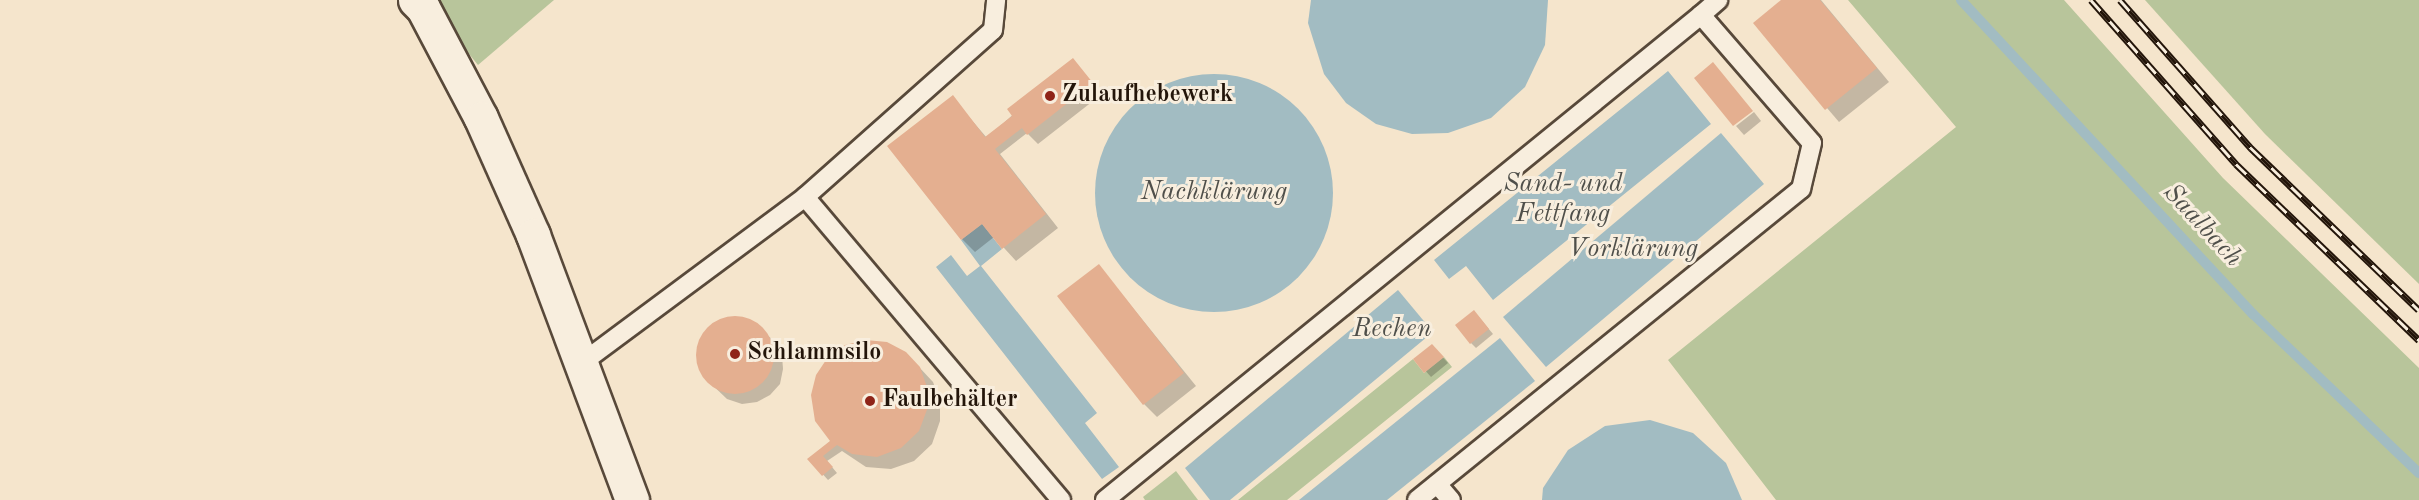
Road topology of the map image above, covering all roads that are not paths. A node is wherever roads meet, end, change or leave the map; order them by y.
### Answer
1 (416, 0) edge
2 (996, 0) edge
3 (1708, 6) edge
4 (805, 197) junction
5 (579, 365) junction
6 (1437, 484) junction
7 (632, 500) edge
8 (1061, 500) edge
9 (1105, 500) edge
10 (1417, 500) edge
11 (1451, 500) edge

1 - 5 street
2 - 4 lane
3 - 6 lane
3 - 9 lane
4 - 5 lane
4 - 8 lane
5 - 7 street
6 - 10 lane
6 - 11 lane

